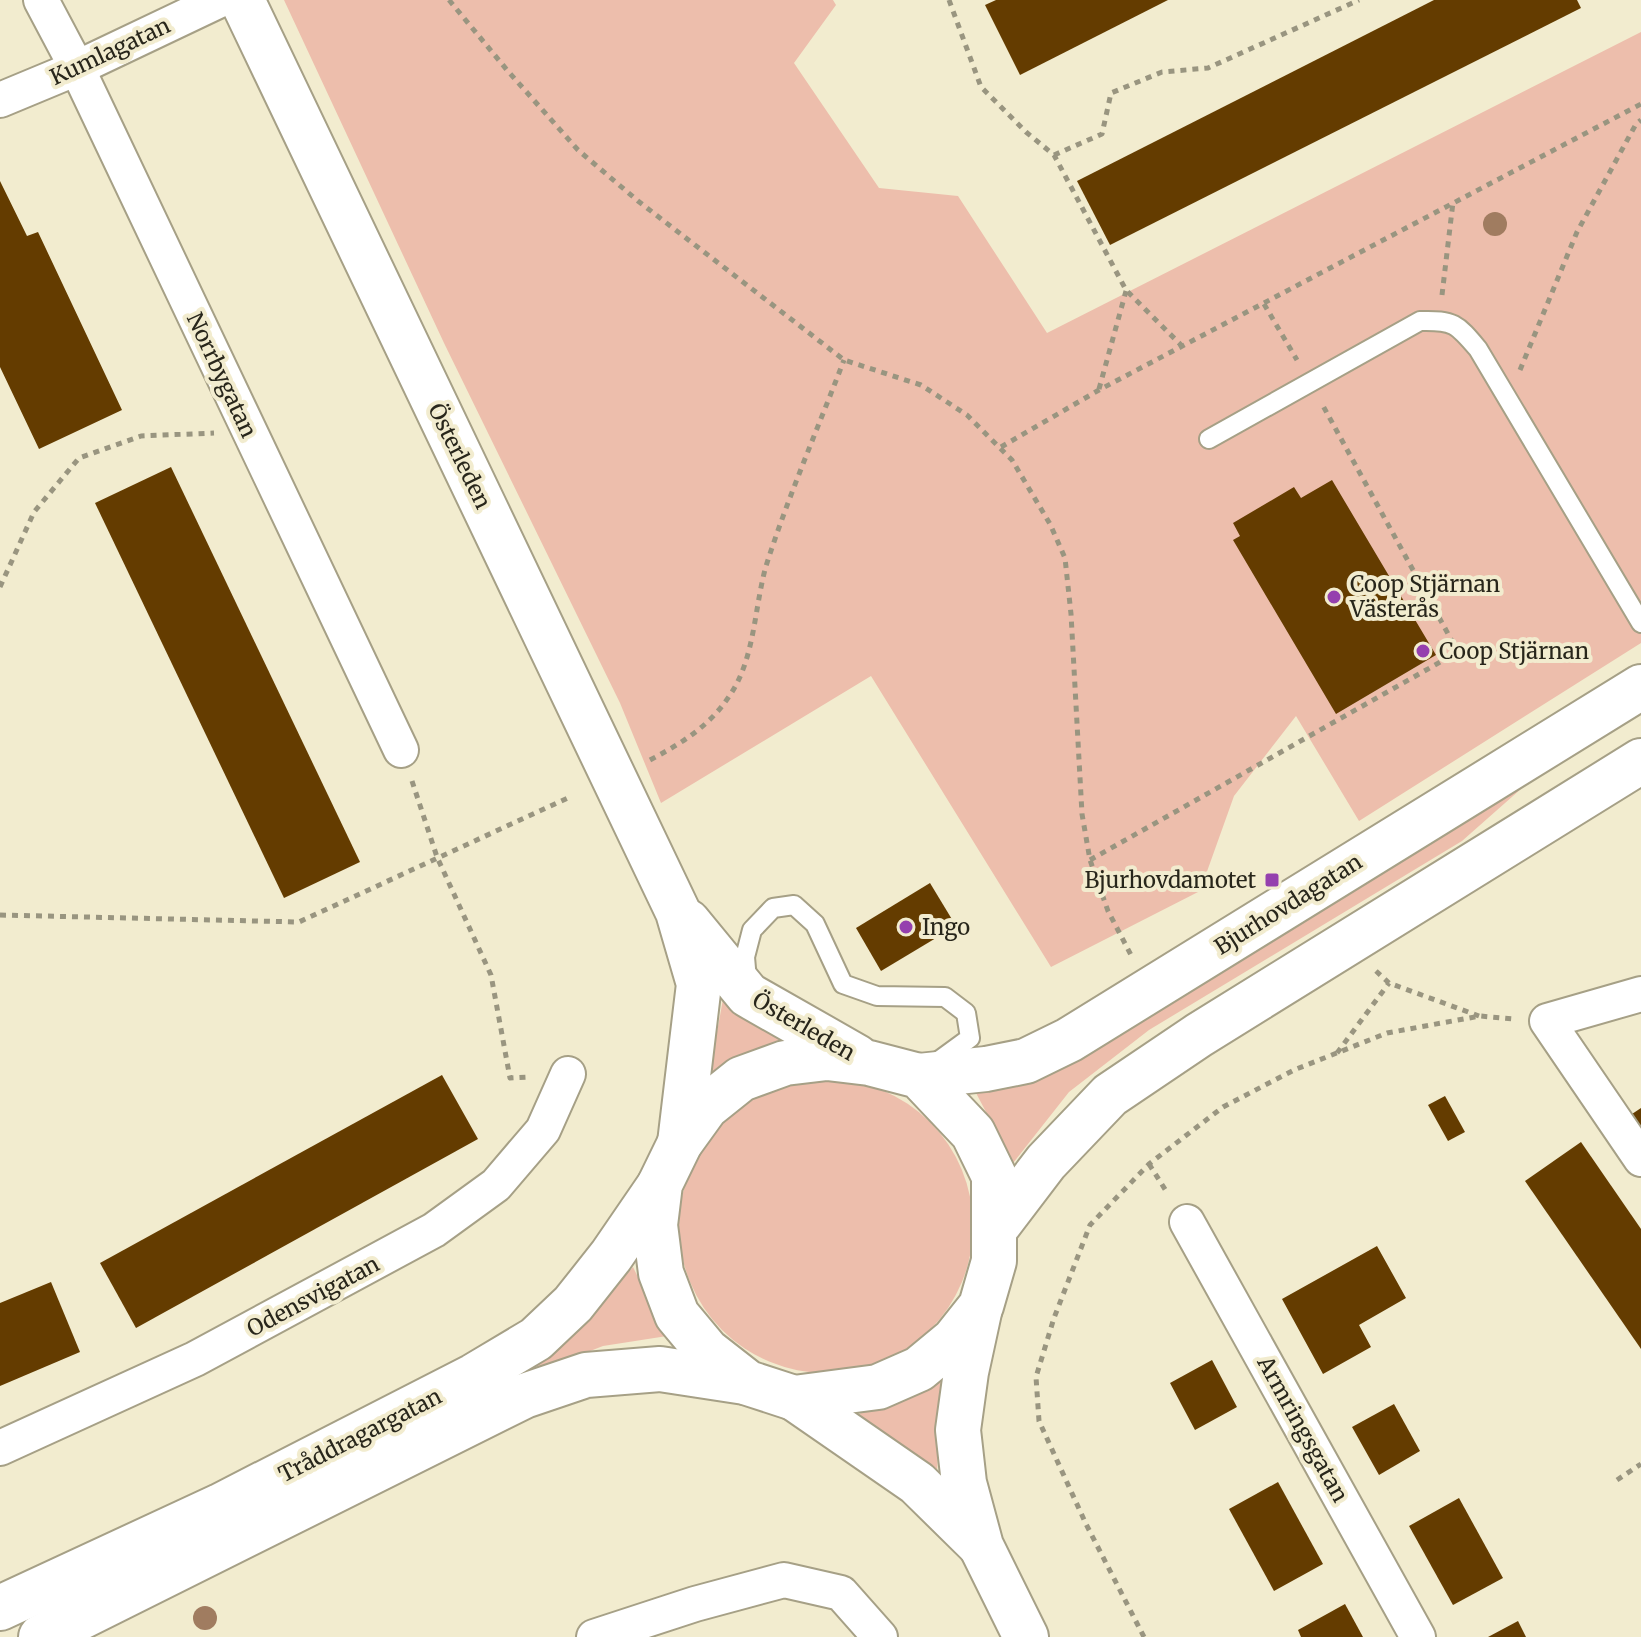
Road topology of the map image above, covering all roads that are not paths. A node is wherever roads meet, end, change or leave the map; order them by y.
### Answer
1 (41, 0) edge
2 (220, 0) edge
3 (242, 0) edge
4 (77, 68) junction
5 (0, 100) edge
6 (1209, 439) dead end
7 (1641, 623) edge
8 (1641, 687) edge
9 (401, 750) road end
10 (1641, 761) edge
11 (678, 912) junction
12 (1641, 994) edge
13 (748, 995) junction
14 (869, 1063) junction
15 (568, 1074) road end
16 (919, 1076) junction
17 (680, 1143) junction
18 (1641, 1159) edge
19 (660, 1184) junction
20 (1187, 1222) dead end
21 (995, 1229) junction
22 (981, 1306) junction
23 (748, 1383) junction
24 (794, 1398) junction
25 (0, 1448) edge
26 (981, 1546) junction
27 (0, 1608) edge
28 (41, 1637) edge
29 (594, 1637) edge
30 (880, 1637) edge
31 (1026, 1637) edge
32 (1418, 1637) edge

1 - 4 street, Norrbygatan
2 - 4 street, Kumlagatan
3 - 11 main road, Österleden
4 - 5 street, Kumlagatan
4 - 9 street, Norrbygatan
6 - 7 lane
8 - 16 main road, Bjurhovdagatan
10 - 21 main road
11 - 13 main road, Österleden
11 - 17 main road, Österleden
12 - 18 street
13 - 14 main road, Österleden
13 - 16 lane
14 - 16 main road
14 - 17 main road
15 - 25 street, Odensvigatan
16 - 21 main road
17 - 19 main road
19 - 23 main road
19 - 27 main road, Tråddragargatan
20 - 32 street, Armringsgatan
21 - 22 main road
22 - 24 main road
22 - 26 main road
23 - 24 main road
23 - 28 main road, Tråddragargatan
24 - 26 main road
26 - 31 main road
29 - 30 street

